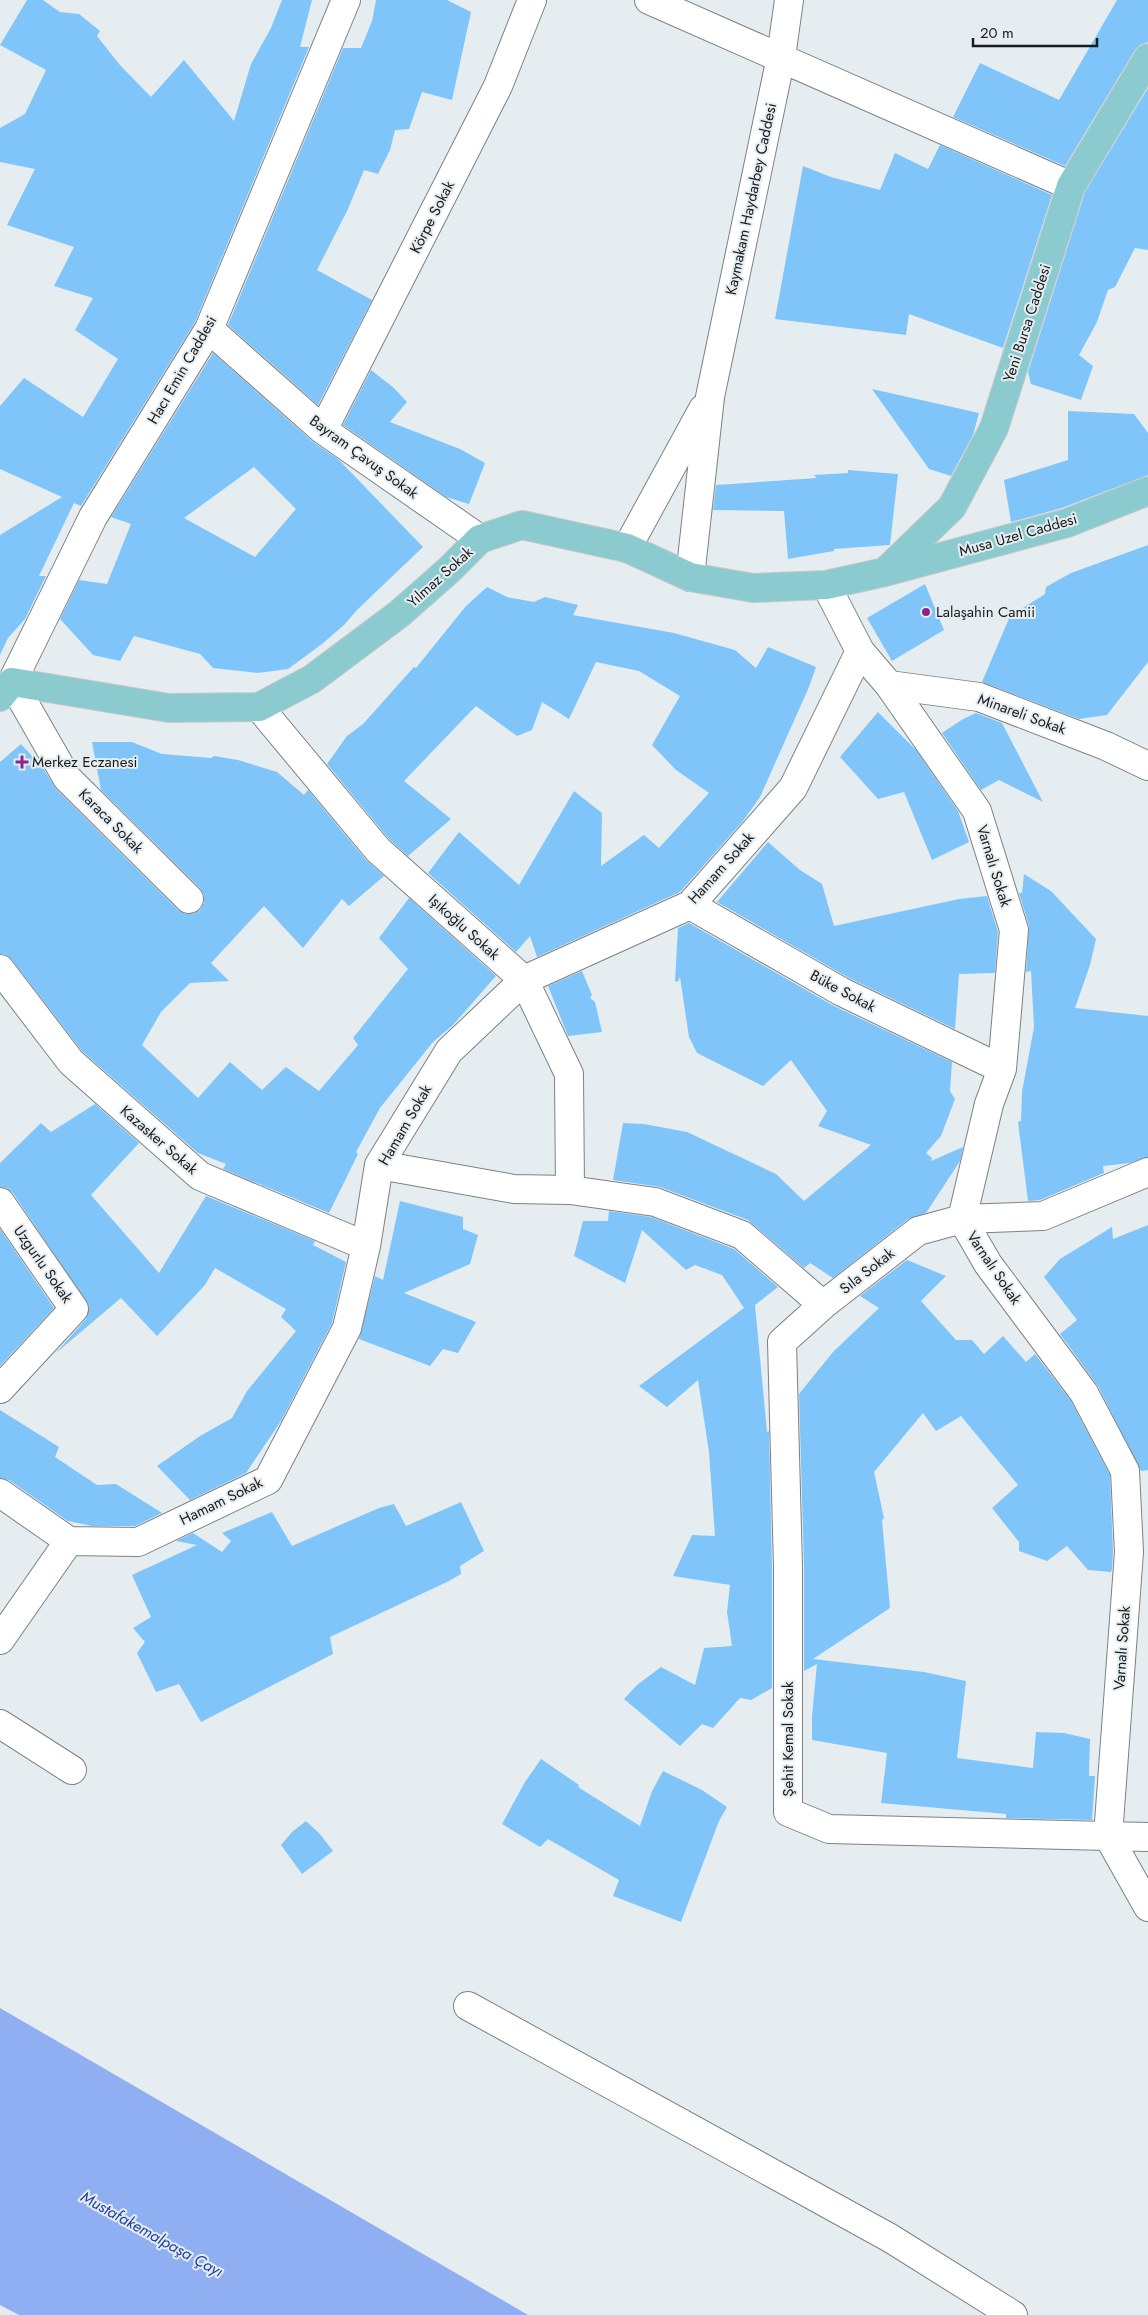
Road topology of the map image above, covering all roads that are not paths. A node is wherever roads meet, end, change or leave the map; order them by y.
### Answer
1 (532, 0) edge
2 (649, 0) edge
3 (788, 0) edge
4 (343, 2) edge
5 (781, 57) junction
6 (1148, 58) edge
7 (1071, 186) junction
8 (209, 329) junction
9 (710, 397) junction
10 (323, 430) junction
11 (1148, 491) edge
12 (480, 539) junction
13 (627, 548) junction
14 (885, 572) junction
15 (690, 577) junction
16 (826, 586) junction
17 (860, 651) junction
18 (889, 685) junction
19 (6, 690) edge
20 (259, 707) junction
21 (1148, 766) edge
22 (189, 899) dead end
23 (690, 905) junction
24 (0, 969) edge
25 (524, 980) junction
26 (1002, 1069) junction
27 (379, 1165) junction
28 (1148, 1172) edge
29 (570, 1190) junction
30 (0, 1202) edge
31 (962, 1219) junction
32 (366, 1246) junction
33 (822, 1305) junction
34 (782, 1342) joint
35 (0, 1390) edge
36 (0, 1493) edge
37 (69, 1541) junction
38 (1138, 1552) edge
39 (0, 1640) edge
40 (0, 1724) edge
41 (72, 1770) dead end
42 (1108, 1836) junction
43 (1148, 1837) edge
44 (1148, 1907) edge
45 (468, 2006) dead end
46 (1014, 2315) edge

1 - 10 street, Körpe Sokak
2 - 5 street
3 - 5 street, Kaymakam Haydarbey Caddesi
4 - 8 street, Hacı Emin Caddesi
5 - 7 street
5 - 9 street, Kaymakam Haydarbey Caddesi
6 - 7 main road, Yeni Bursa Caddesi
7 - 14 main road, Yeni Bursa Caddesi
8 - 10 street, Bayram Çavuş Sokak
8 - 19 street, Hacı Emin Caddesi
9 - 13 street, Kaymakam Haydarbey Caddesi
9 - 15 street, Kaymakam Haydarbey Caddesi
10 - 12 street, Bayram Çavuş Sokak
11 - 14 main road, Musa Uzel Caddesi
12 - 13 main road, Yılmaz Sokak
12 - 20 main road, Yılmaz Sokak
13 - 15 main road, Yılmaz Sokak
14 - 16 main road, Yılmaz Sokak
15 - 16 main road, Yılmaz Sokak
16 - 17 street, Varnalı Sokak
17 - 18 street, Varnalı Sokak
17 - 23 street, Hamam Sokak
18 - 21 street, Minareli Sokak
18 - 26 street, Varnalı Sokak
19 - 20 main road, Yılmaz Sokak
19 - 22 street, Karaca Sokak
20 - 25 street, Işıkoğlu Sokak
23 - 25 street, Hamam Sokak
23 - 26 street, Büke Sokak
24 - 32 street, Kazasker Sokak
25 - 27 street, Hamam Sokak
25 - 29 street, Işıkoğlu Sokak
26 - 31 street, Varnalı Sokak
27 - 29 street
27 - 32 street, Hamam Sokak
28 - 31 street, Sıla Sokak
29 - 33 street
30 - 35 street, Uzgurlu Sokak
31 - 33 street, Sıla Sokak
31 - 38 street, Varnalı Sokak
32 - 37 street, Hamam Sokak
33 - 34 street, Sıla Sokak
34 - 42 street, Şehit Kemal Sokak
36 - 37 street
37 - 39 street
38 - 42 street, Varnalı Sokak
40 - 41 street
42 - 43 street
42 - 44 street
45 - 46 street

